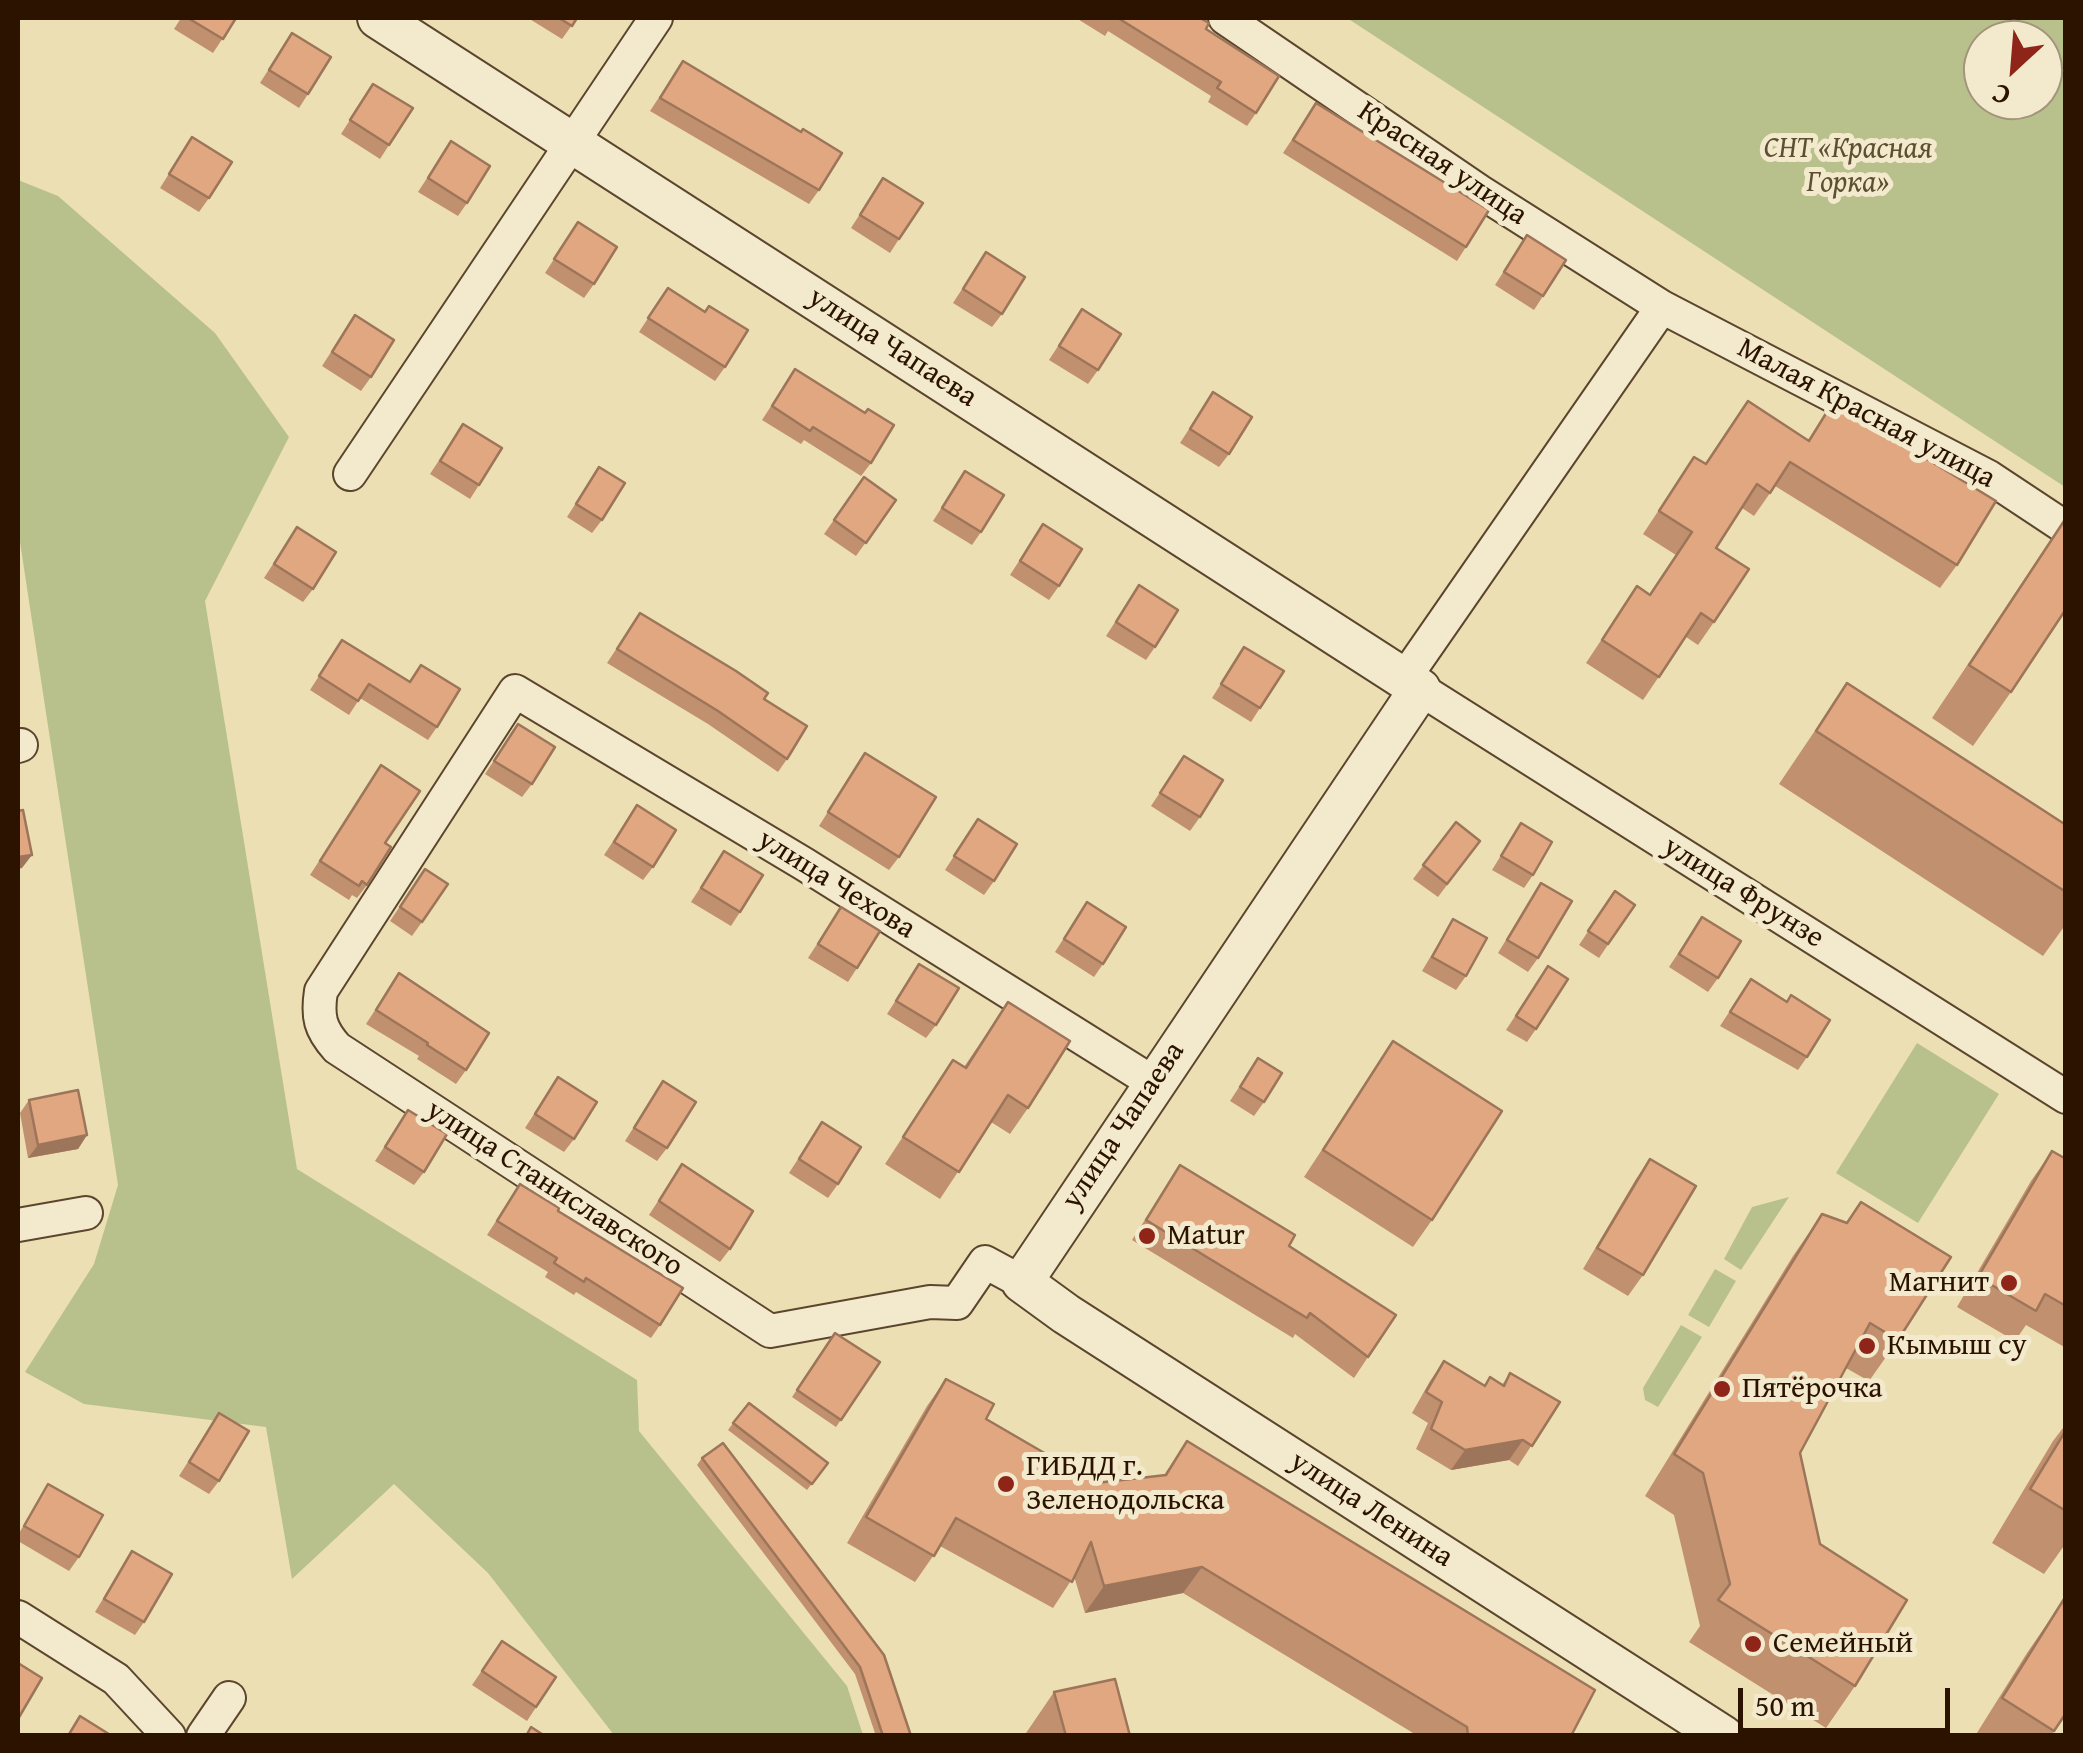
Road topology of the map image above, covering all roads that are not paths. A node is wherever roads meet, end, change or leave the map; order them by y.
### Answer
1 (378, 18) edge
2 (656, 18) edge
3 (1225, 18) edge
4 (574, 142) junction
5 (1662, 306) junction
6 (350, 474) dead end
7 (2066, 528) edge
8 (1412, 684) junction
9 (337, 1048) joint
10 (1154, 1083) junction
11 (2066, 1097) edge
12 (86, 1213) dead end
13 (18, 1225) edge
14 (1022, 1282) junction
15 (18, 1617) edge
16 (229, 1698) dead end
17 (1704, 1728) edge
18 (170, 1736) edge
19 (203, 1736) edge

1 - 4 street, улица Чапаева
2 - 4 street
3 - 5 street, Красная улица
4 - 6 street
4 - 8 street, улица Чапаева
5 - 7 street, Малая Красная улица
5 - 8 street, улица Чапаева
8 - 10 street, улица Чапаева
8 - 11 street, улица Фрунзе
9 - 10 street, улица Чехова
9 - 14 street, улица Станиславского
10 - 14 street, улица Чапаева
12 - 13 street
14 - 17 street, улица Ленина
15 - 18 street
16 - 19 street

